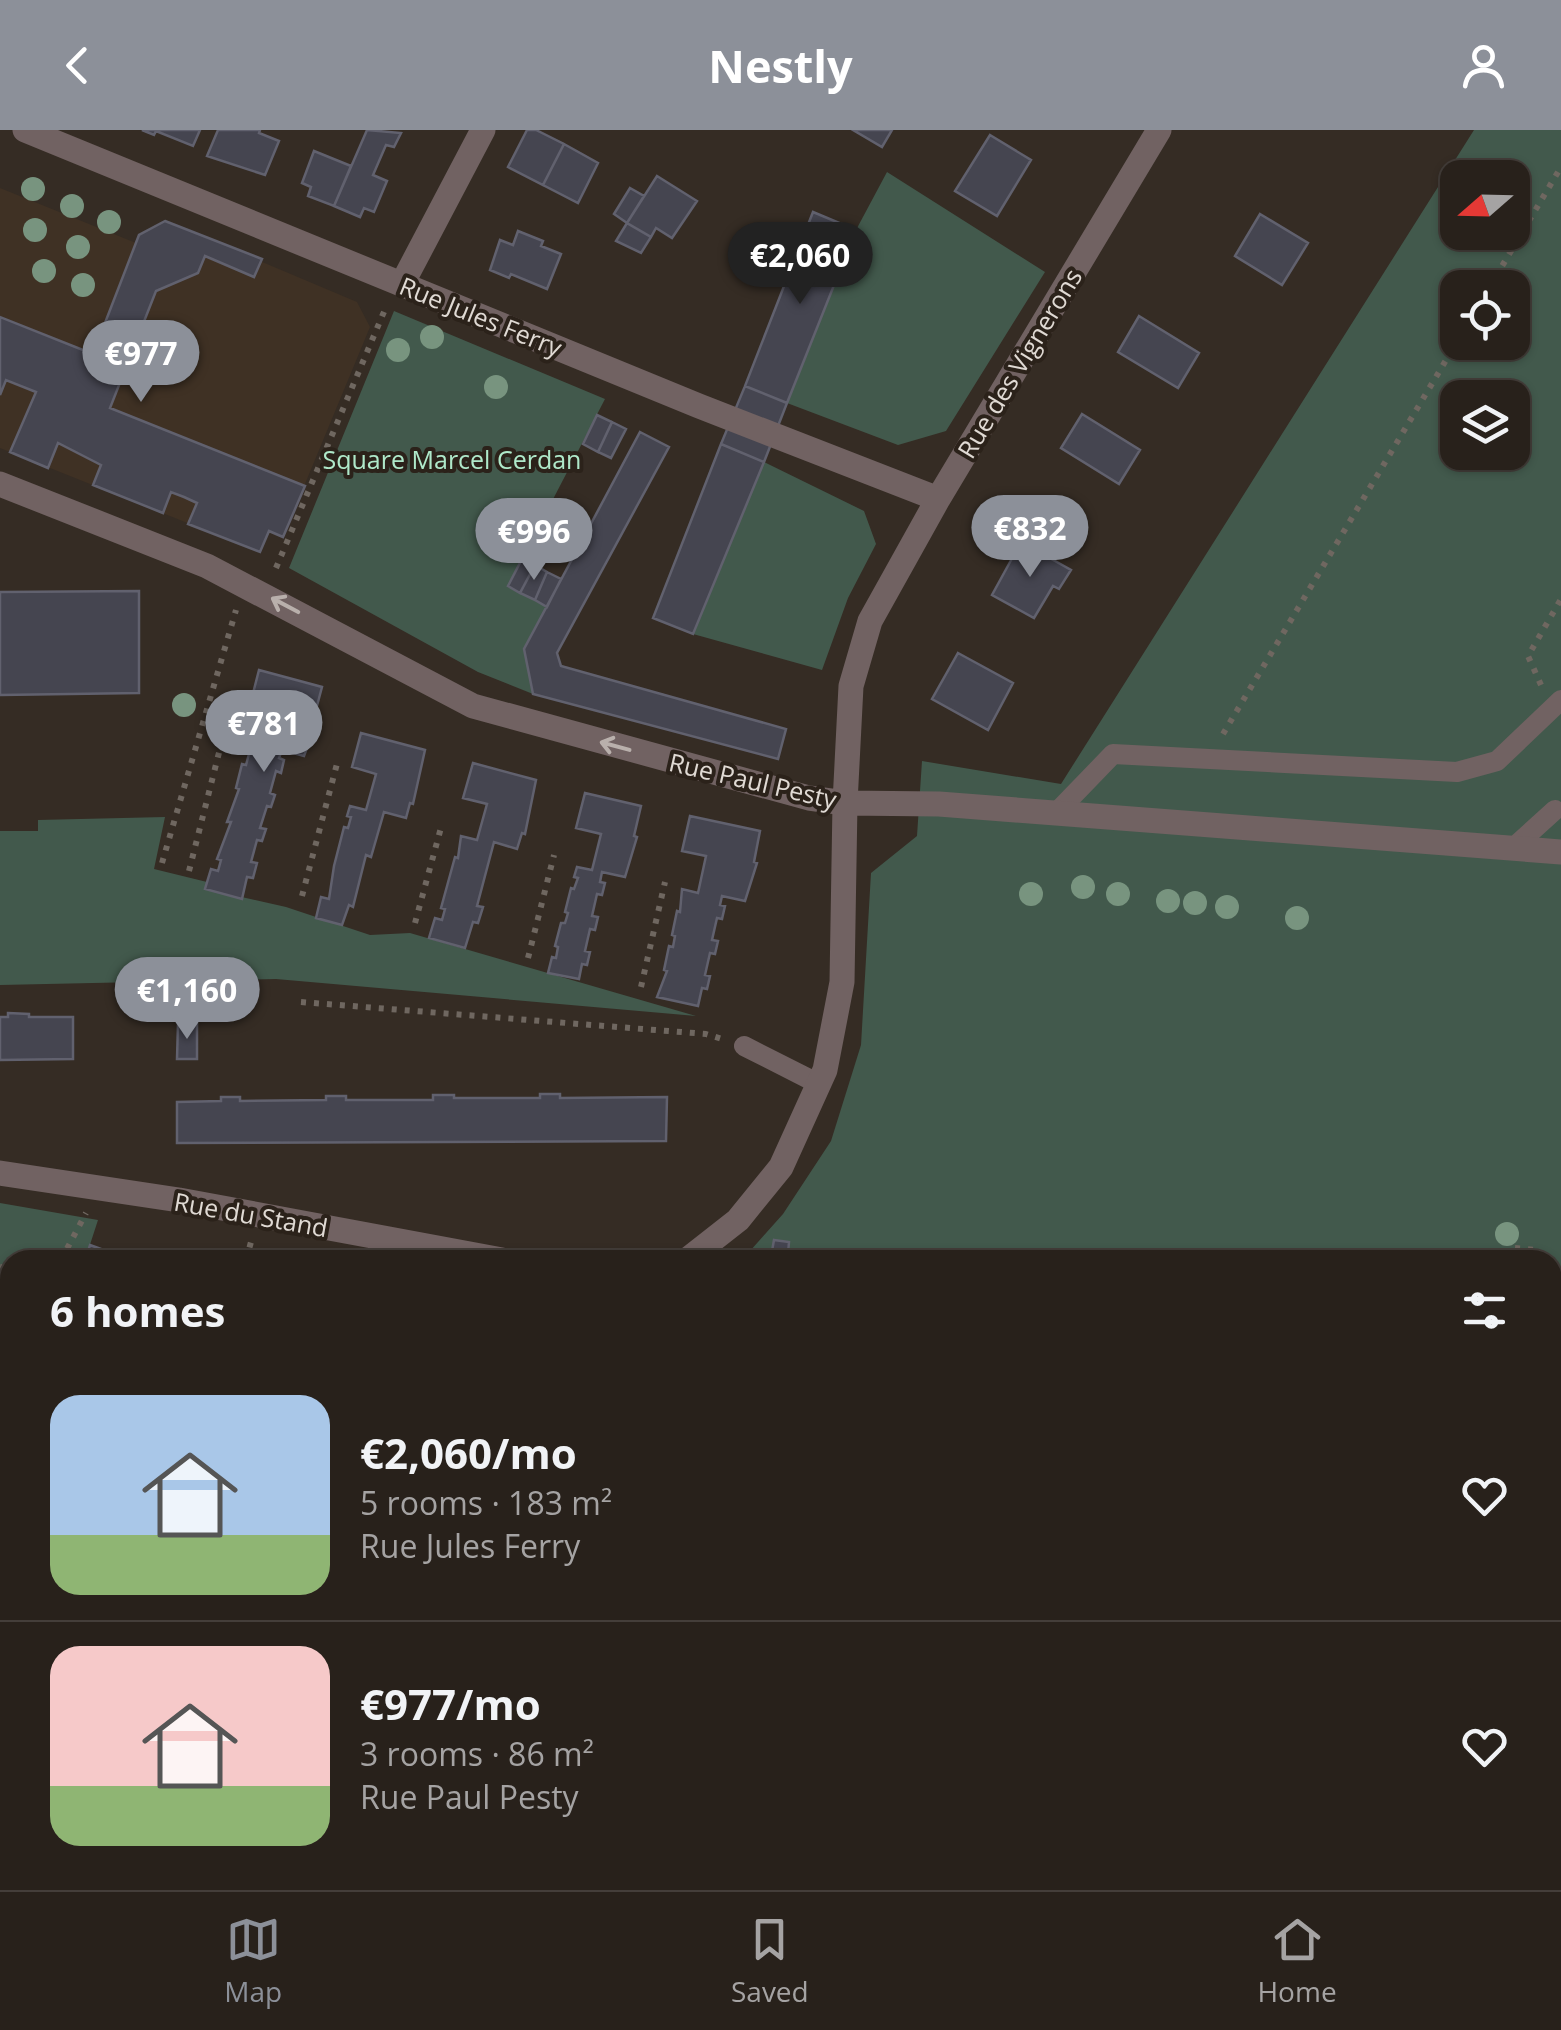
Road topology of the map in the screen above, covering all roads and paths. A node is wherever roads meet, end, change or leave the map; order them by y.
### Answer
1 (24, 130) edge
2 (483, 130) edge
3 (1159, 130) edge
4 (1561, 167) edge
5 (1500, 270) edge
6 (395, 293) junction
7 (1446, 360) edge
8 (0, 484) edge
9 (938, 499) junction
10 (276, 568) dead end
11 (239, 598) dead end
12 (1561, 600) edge
13 (1556, 704) edge
14 (224, 729) dead end
15 (338, 760) dead end
16 (1207, 760) junction
17 (845, 803) junction
18 (1555, 810) dead end
19 (1056, 813) junction
20 (442, 824) dead end
21 (1512, 849) junction
22 (1561, 852) edge
23 (554, 855) dead end
24 (162, 863) dead end
25 (189, 870) dead end
26 (665, 882) dead end
27 (302, 896) dead end
28 (416, 924) dead end
29 (528, 958) dead end
30 (640, 988) dead end
31 (300, 1002) dead end
32 (744, 1046) joint
33 (819, 1084) junction
34 (0, 1172) edge
35 (86, 1212) dead end
36 (252, 1242) dead end
37 (1515, 1248) dead end
38 (67, 1250) edge
39 (249, 1250) edge
40 (448, 1250) edge
41 (700, 1250) edge
42 (1536, 1250) dead end

1 - 6 street, Rue Jules Ferry
2 - 6 street
3 - 9 street, Rue des Vignerons
4 - 5 path
6 - 9 street, Rue Jules Ferry
6 - 10 path
7 - 16 path
17 -> 8 street, Rue Paul Pesty
9 - 17 street, Rue des Vignerons
11 - 24 path
12 - 13 path
13 - 16 lane
14 - 25 path
15 - 27 path
16 - 19 lane
17 - 19 street, Rue Paul Pesty
17 - 33 street, Rue des Vignerons
18 - 21 lane
19 - 21 street, Rue Paul Pesty
20 - 28 path
21 - 22 street, Rue Paul Pesty
23 - 29 path
26 - 30 path
31 - 32 path
32 - 33 lane
33 - 41 street, Rue des Vignerons
34 - 40 street, Rue du Stand
35 - 38 path
36 - 39 path
37 - 42 path

